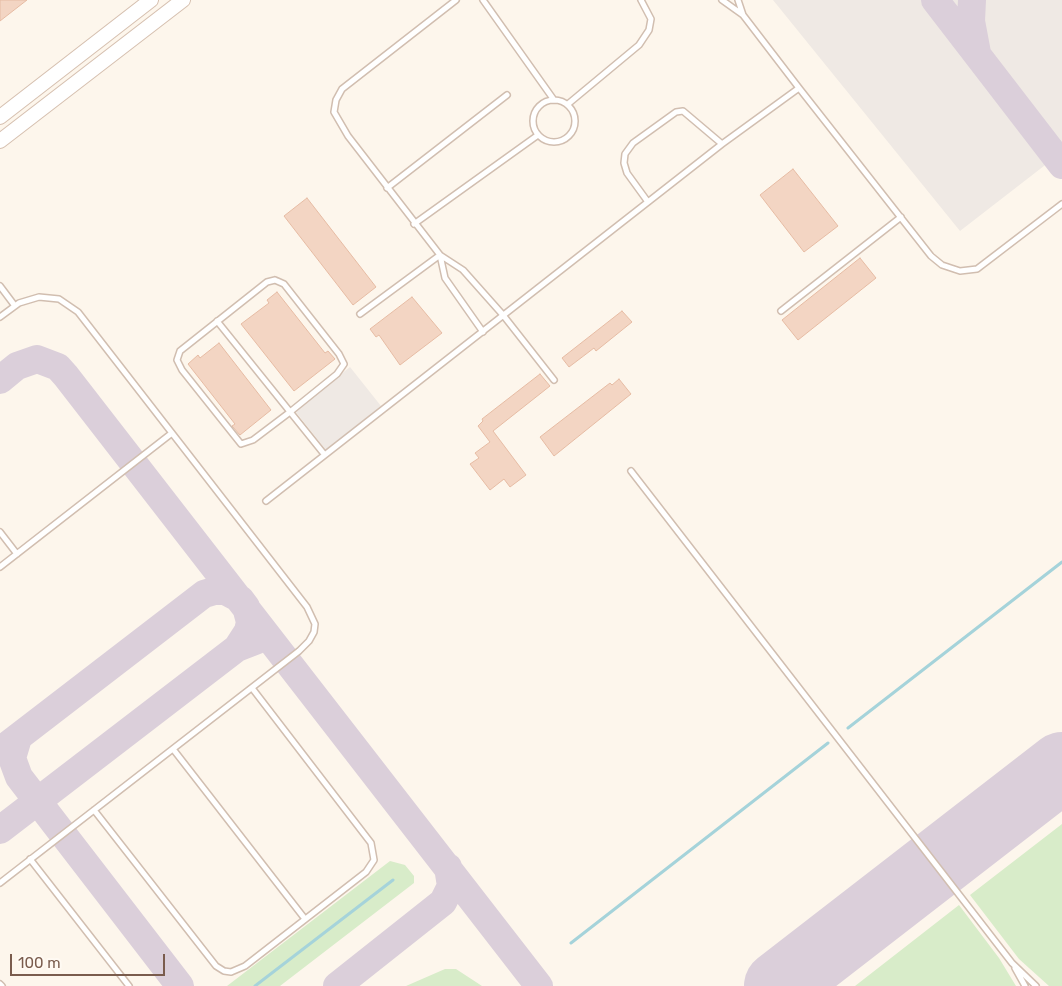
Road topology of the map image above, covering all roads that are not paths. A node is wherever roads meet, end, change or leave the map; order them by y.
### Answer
1 (150, 0) edge
2 (183, 0) edge
3 (456, 0) edge
4 (483, 0) edge
5 (641, 0) edge
6 (722, 0) edge
7 (738, 0) edge
8 (139, 9) junction
9 (743, 15) junction
10 (152, 25) junction
11 (799, 88) junction
12 (507, 95) dead end
13 (554, 100) junction
14 (568, 104) junction
15 (0, 117) edge
16 (538, 135) junction
17 (0, 141) edge
18 (722, 144) junction
19 (388, 188) junction
20 (648, 202) junction
21 (1062, 204) edge
22 (901, 217) junction
23 (414, 224) junction
24 (440, 255) junction
25 (0, 286) edge
26 (15, 306) junction
27 (781, 311) dead end
28 (360, 314) dead end
29 (503, 315) junction
30 (0, 317) edge
31 (217, 321) junction
32 (483, 332) junction
33 (554, 380) dead end
34 (290, 412) junction
35 (172, 433) junction
36 (324, 454) junction
37 (631, 471) dead end
38 (266, 501) dead end
39 (0, 532) edge
40 (17, 554) junction
41 (0, 567) edge
42 (252, 688) junction
43 (173, 749) junction
44 (94, 810) junction
45 (30, 859) junction
46 (0, 883) edge
47 (305, 919) junction
48 (1012, 963) junction
49 (129, 986) edge
50 (1025, 986) edge
51 (1036, 986) edge

1 - 8 street
2 - 10 street
3 - 19 lane
4 - 13 lane
5 - 14 lane
6 - 9 lane
7 - 9 lane
8 - 10 street
8 - 15 street
9 - 11 lane
10 - 17 street
11 - 18 lane
11 - 22 lane
12 - 19 lane
13 - 14 lane
13 - 16 lane
14 - 16 lane
16 - 23 lane
18 - 20 lane
18 - 20 lane
19 - 23 lane
20 - 29 lane
21 - 22 lane
22 - 27 lane
23 - 24 lane
24 - 28 lane
24 - 29 lane
24 - 32 lane
25 - 26 lane
26 - 30 lane
26 - 35 lane
29 - 32 lane
29 - 33 lane
31 - 34 lane
31 - 34 lane
31 - 34 lane
32 - 36 lane
34 - 36 lane
35 - 40 lane
35 - 42 lane
36 - 38 lane
37 - 48 lane
39 - 40 lane
40 - 41 lane
42 - 43 lane
42 - 47 lane
43 - 44 lane
43 - 47 lane
44 - 45 lane
44 - 47 lane
45 - 46 lane
45 - 49 lane
48 - 50 lane
48 - 51 lane

